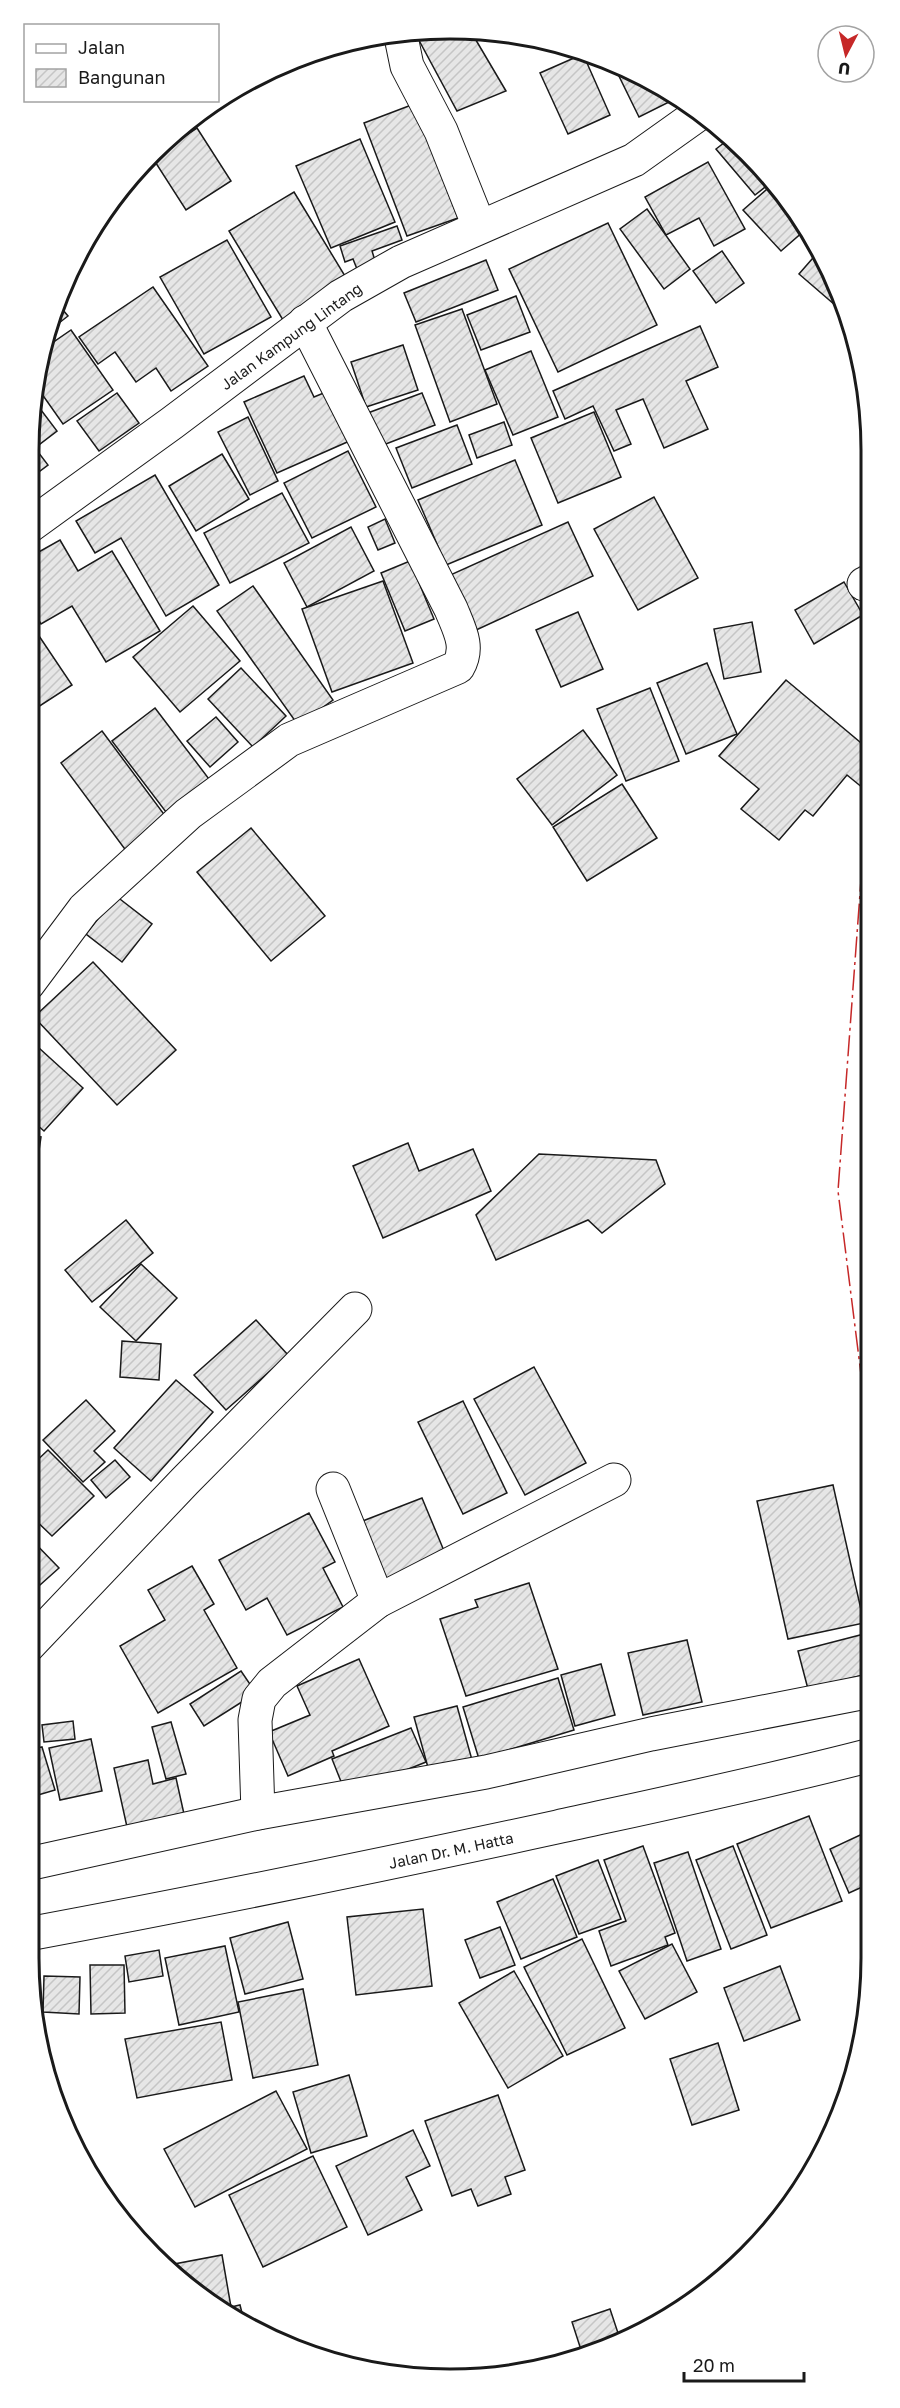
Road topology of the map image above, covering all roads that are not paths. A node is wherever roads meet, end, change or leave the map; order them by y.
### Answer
1 (402, 42) edge
2 (692, 118) edge
3 (479, 226) junction
4 (305, 322) junction
5 (39, 519) edge
6 (39, 969) edge
7 (355, 1309) dead end
8 (615, 1480) dead end
9 (333, 1488) dead end
10 (378, 1600) junction
11 (39, 1634) edge
12 (861, 1693) edge
13 (861, 1758) edge
14 (258, 1813) junction
15 (39, 1862) edge
16 (39, 1932) edge

1 - 3 street
2 - 3 street, Jalan Kampung Lintang
3 - 4 street, Jalan Kampung Lintang
4 - 5 street, Jalan Kampung Lintang
4 - 6 street
7 - 11 street
8 - 10 street
9 - 10 street
10 - 14 street
12 - 14 street
13 - 16 street, Jalan Dr. M. Hatta
14 - 15 street

